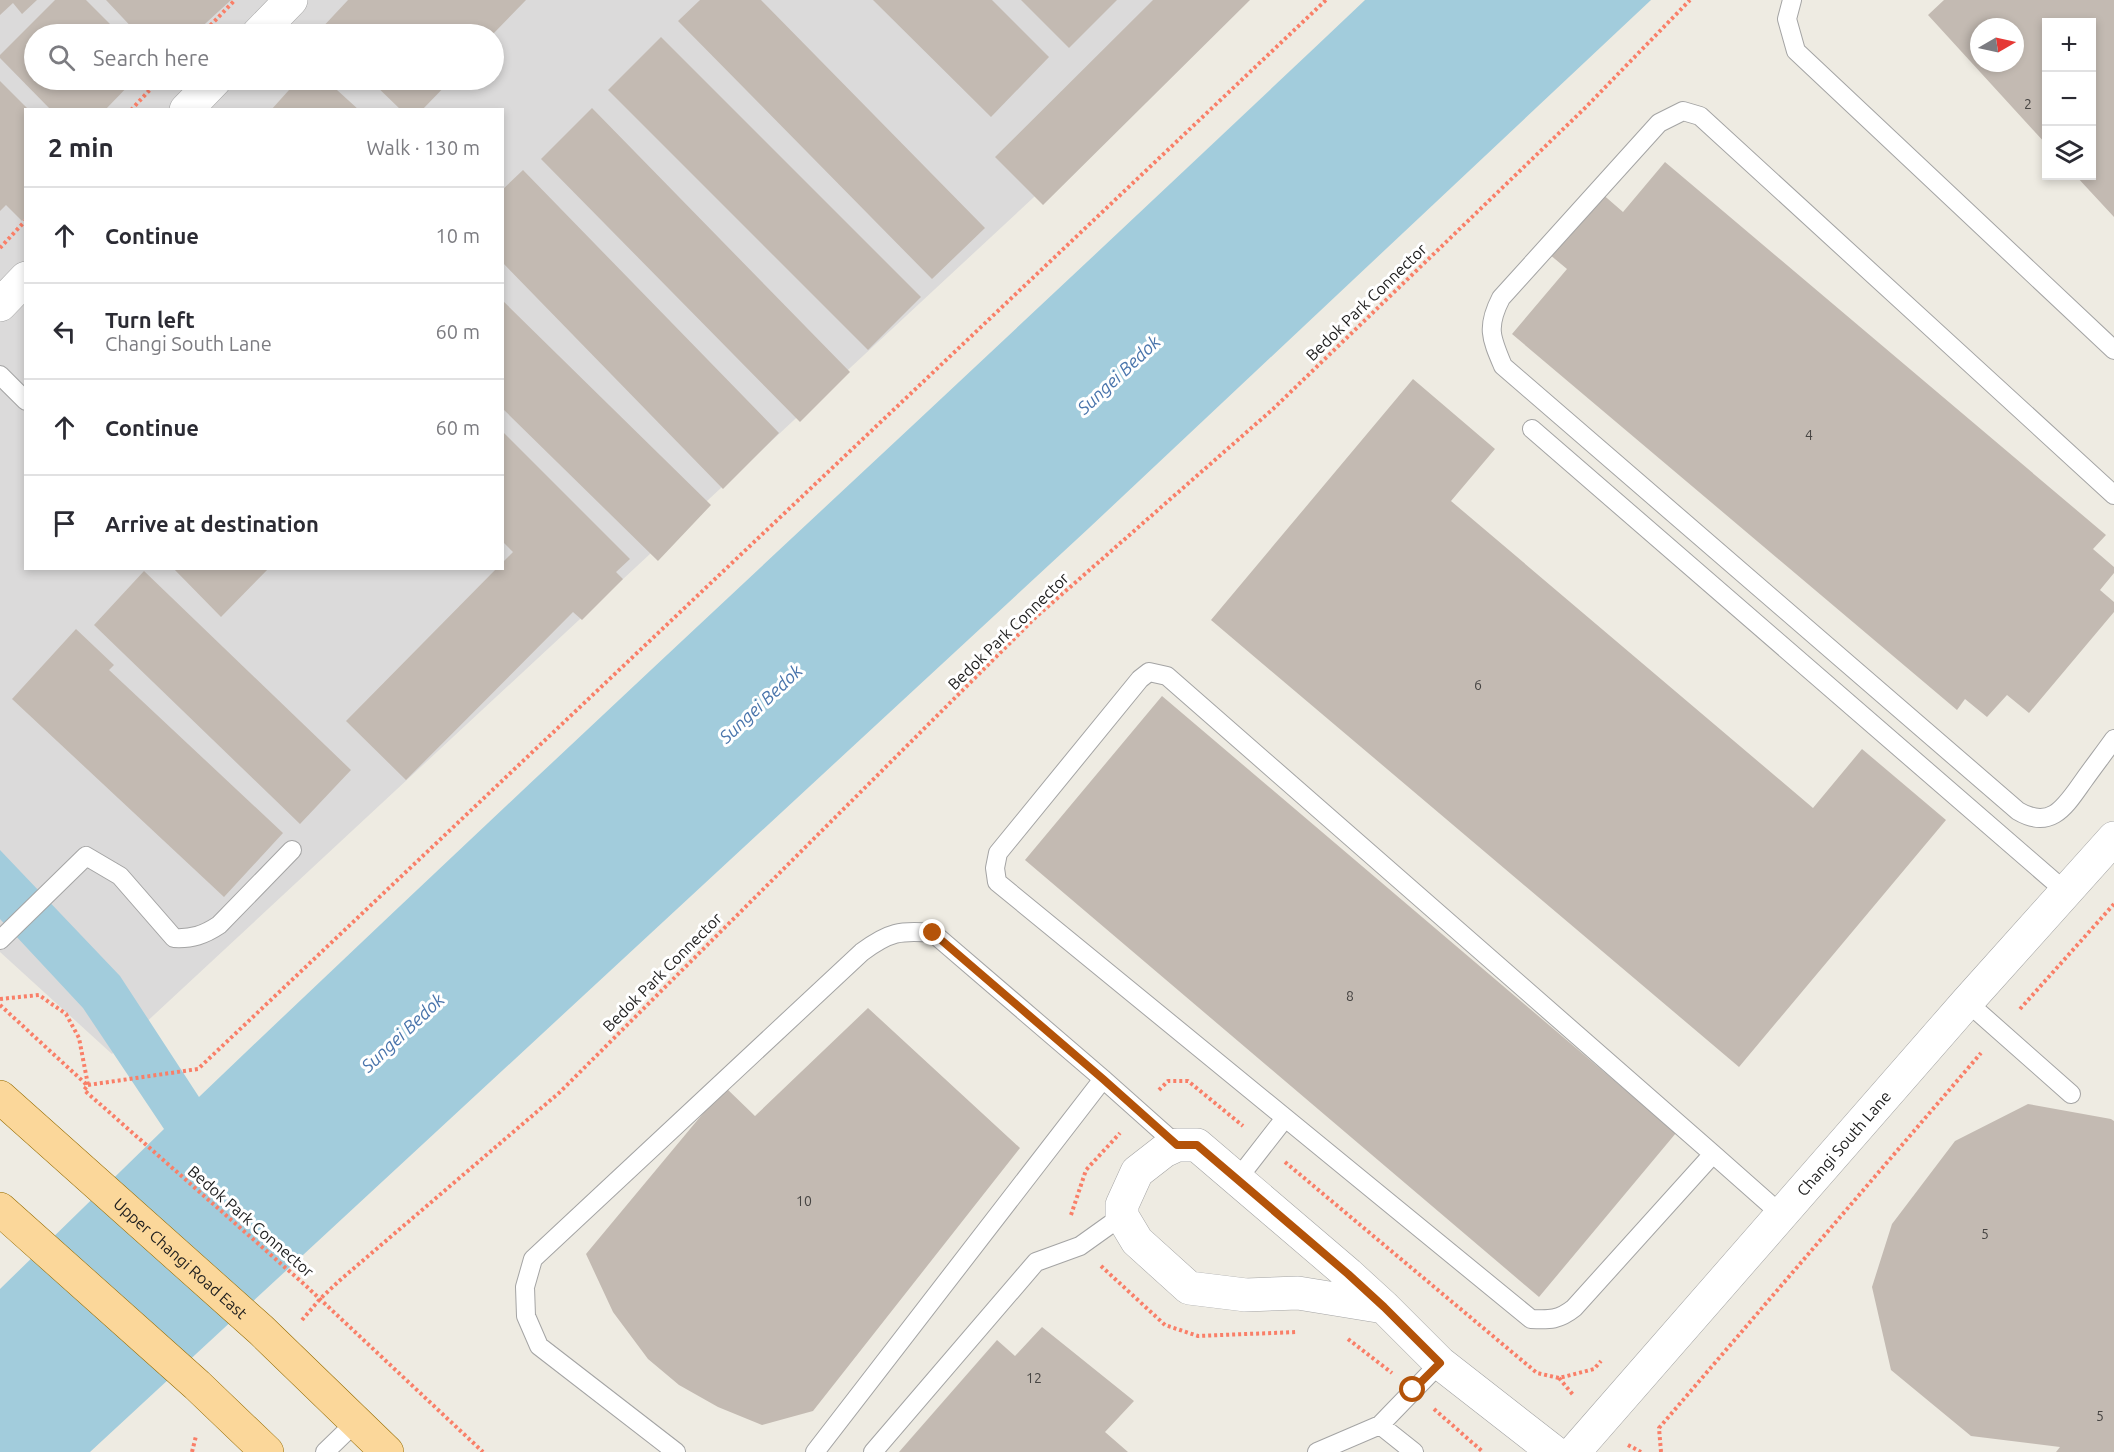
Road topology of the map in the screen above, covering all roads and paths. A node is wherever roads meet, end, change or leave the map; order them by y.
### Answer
1 (235, 0) edge
2 (291, 0) edge
3 (1326, 0) edge
4 (1690, 0) edge
5 (1792, 0) edge
6 (212, 24) edge
7 (268, 24) edge
8 (150, 90) edge
9 (205, 90) edge
10 (133, 108) edge
11 (188, 108) edge
12 (24, 222) edge
13 (0, 248) edge
14 (24, 280) edge
15 (0, 305) edge
16 (2114, 350) edge
17 (0, 375) edge
18 (24, 399) edge
19 (1532, 429) dead end
20 (2114, 495) edge
21 (2114, 739) edge
22 (2114, 838) edge
23 (292, 850) dead end
24 (2065, 891) junction
25 (2114, 904) edge
26 (0, 940) edge
27 (0, 999) edge
28 (1967, 1002) junction
29 (0, 1005) edge
30 (2000, 1031) junction
31 (1103, 1079) junction
32 (88, 1085) junction
33 (2072, 1094) dead end
34 (0, 1097) edge
35 (1140, 1112) junction
36 (1285, 1119) junction
37 (1265, 1144) junction
38 (1177, 1145) junction
39 (1713, 1154) junction
40 (1236, 1181) junction
41 (2, 1211) edge
42 (1782, 1215) junction
43 (1122, 1216) junction
44 (320, 1299) junction
45 (1384, 1307) junction
46 (1440, 1363) junction
47 (1594, 1369) dead end
48 (357, 1421) junction
49 (1380, 1425) junction
50 (267, 1452) edge
51 (325, 1452) edge
52 (387, 1452) edge
53 (483, 1452) edge
54 (676, 1452) edge
55 (815, 1452) edge
56 (873, 1452) edge
57 (1317, 1452) edge
58 (1414, 1452) edge
59 (1554, 1452) edge
60 (1574, 1452) edge
61 (1661, 1452) edge

1 - 6 path
2 - 7 street
3 - 32 path
4 - 44 path, Bedok Park Connector
5 - 16 lane
8 - 10 path
9 - 11 street
12 - 13 path
14 - 15 street
17 - 18 lane
19 - 24 lane
20 - 21 lane
22 - 24 street, Changi South Lane
23 - 26 lane
24 - 28 street, Changi South Lane
25 - 30 path
27 - 32 path
28 - 30 lane
28 - 42 street, Changi South Lane
29 - 32 path
30 - 33 lane
30 - 61 path
31 - 35 lane
31 - 54 lane
31 - 55 lane
32 - 44 path, Bedok Park Connector
34 - 48 main road, Upper Changi Road East
35 - 37 path
35 - 38 lane
36 - 37 lane
36 - 39 lane
36 - 39 lane
37 - 40 lane
37 - 47 path
38 - 40 street
38 - 43 street
39 - 42 lane
40 - 45 street
41 - 50 main road
42 - 60 street, Changi South Lane
43 - 45 street
43 - 56 lane
44 - 53 path
45 - 46 street
46 - 49 lane
46 - 59 street
48 - 51 lane
48 - 52 main road, Upper Changi Road East
49 - 57 lane
49 - 58 lane

